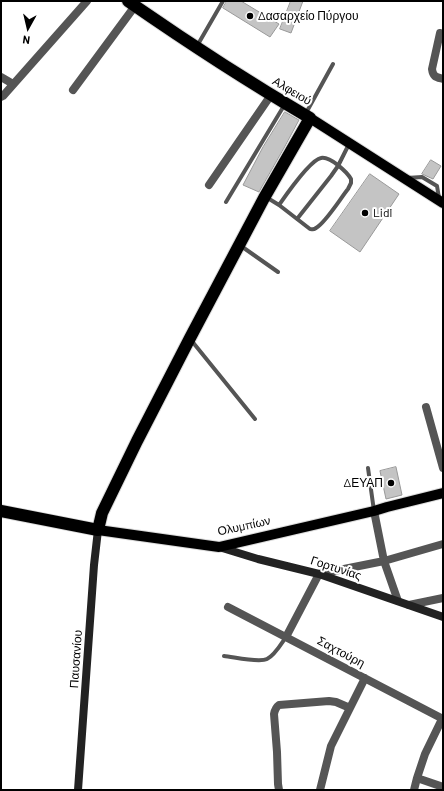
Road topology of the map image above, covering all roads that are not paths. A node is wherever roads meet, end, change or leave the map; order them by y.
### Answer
1 (87, 1) edge
2 (223, 1) edge
3 (131, 3) edge
4 (440, 33) dead end
5 (196, 48) junction
6 (334, 64) dead end
7 (1, 77) edge
8 (443, 79) edge
9 (13, 84) junction
10 (73, 90) dead end
11 (271, 95) junction
12 (1, 97) edge
13 (285, 104) junction
14 (307, 117) junction
15 (349, 143) junction
16 (338, 166) junction
17 (209, 185) dead end
18 (265, 196) junction
19 (226, 202) dead end
20 (441, 202) edge
21 (279, 205) junction
22 (297, 219) junction
23 (239, 245) junction
24 (278, 272) dead end
25 (190, 338) junction
26 (426, 406) dead end
27 (255, 419) dead end
28 (368, 468) dead end
29 (443, 468) edge
30 (443, 493) edge
31 (1, 511) edge
32 (374, 511) junction
33 (98, 530) junction
34 (443, 544) edge
35 (219, 547) junction
36 (384, 561) junction
37 (320, 574) junction
38 (443, 598) edge
39 (398, 601) junction
40 (409, 605) junction
41 (228, 607) dead end
42 (443, 617) edge
43 (286, 637) junction
44 (224, 656) dead end
45 (365, 678) junction
46 (350, 708) junction
47 (442, 719) edge
48 (417, 778) junction
49 (443, 787) edge
50 (78, 790) edge
51 (279, 790) edge
52 (320, 790) edge
53 (414, 790) edge

1 - 9 street
2 - 5 lane
3 - 5 highway, Αλφειού
3 - 10 street
4 - 8 street
5 - 11 highway, Αλφειού
6 - 14 lane
7 - 9 street
9 - 12 street
11 - 13 highway, Αλφειού
11 - 17 street
13 - 14 highway, Αλφειού
13 - 19 lane
14 - 15 main road, Αλφειού
14 - 18 highway
15 - 16 lane
15 - 20 main road, Αλφειού
16 - 21 lane
16 - 22 lane
16 - 22 lane
18 - 21 lane
18 - 23 highway
21 - 22 lane
23 - 24 lane
23 - 25 highway
25 - 27 lane
25 - 33 highway
26 - 29 street
28 - 32 lane
30 - 32 main road, Ολυμπίων
31 - 33 highway, Ολυμπίων
32 - 35 main road, Ολυμπίων
32 - 36 street
33 - 35 main road, Ολυμπίων
33 - 50 street, Παυσανίου
34 - 36 street
35 - 37 street, Γορτυνίας
36 - 37 street
36 - 39 street
37 - 39 street, Γορτυνίας
37 - 43 street
38 - 40 street
39 - 40 street, Γορτυνίας
40 - 42 street, Γορτυνίας
41 - 43 street, Σαχτούρη
43 - 44 lane
43 - 45 street, Σαχτούρη
45 - 46 street
45 - 47 street, Σαχτούρη
46 - 51 street
46 - 52 street
47 - 48 street
48 - 49 street
48 - 53 street

